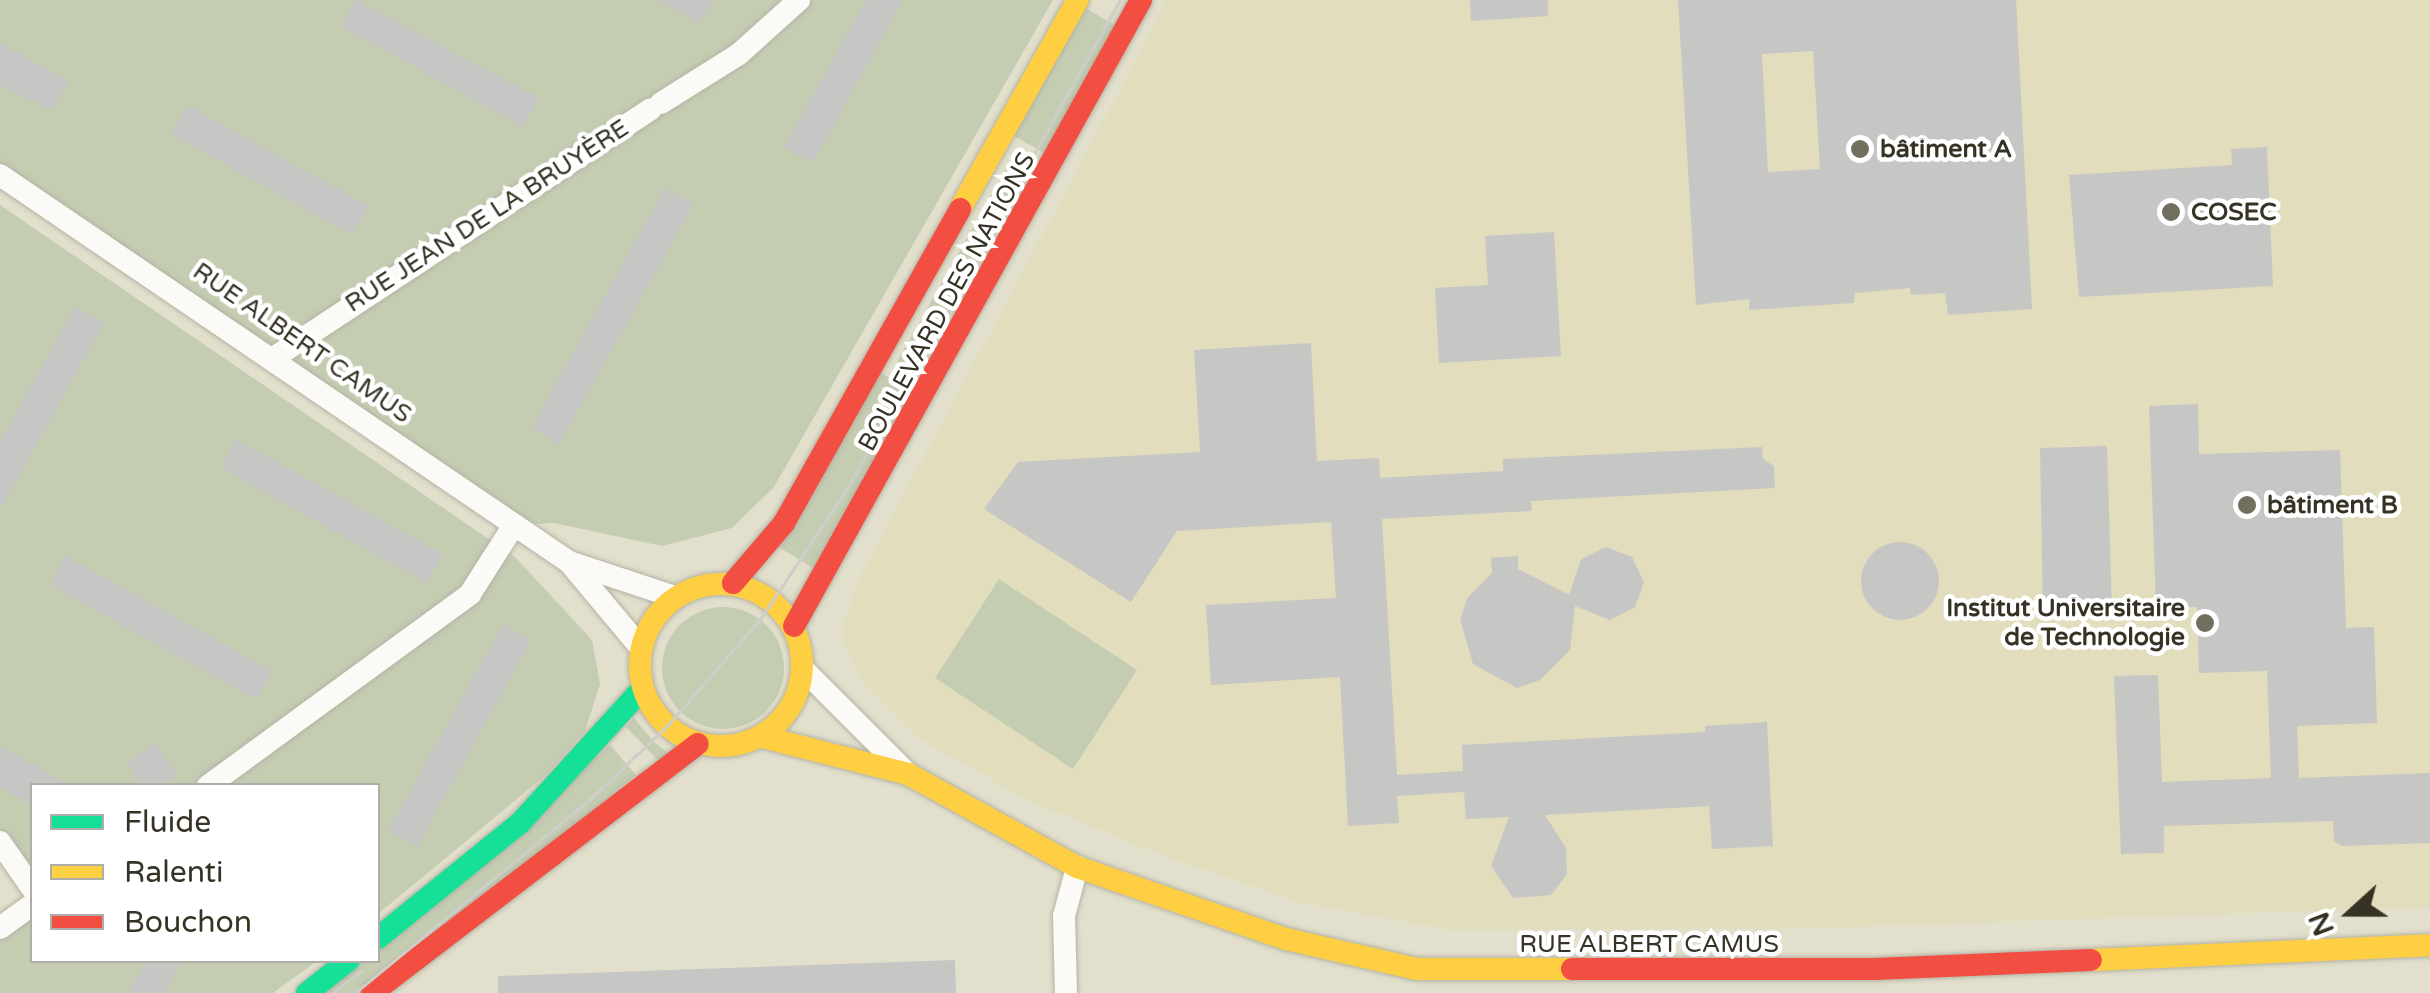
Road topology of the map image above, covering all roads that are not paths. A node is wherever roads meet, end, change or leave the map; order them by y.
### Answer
1 (799, 0) edge
2 (1078, 0) edge
3 (1140, 0) edge
4 (0, 175) edge
5 (275, 357) junction
6 (514, 525) junction
7 (568, 562) junction
8 (733, 583) junction
9 (676, 596) junction
10 (794, 626) junction
11 (641, 648) junction
12 (804, 669) junction
13 (643, 688) junction
14 (763, 736) junction
15 (698, 744) junction
16 (908, 774) junction
17 (212, 783) edge
18 (0, 842) edge
19 (1078, 867) junction
20 (30, 885) edge
21 (30, 906) edge
22 (0, 928) edge
23 (380, 936) edge
24 (2430, 945) edge
25 (344, 963) edge
26 (1417, 969) junction
27 (306, 993) edge
28 (372, 993) edge
29 (1066, 993) edge
30 (1417, 993) edge

1 - 5 street, RUE JEAN DE LA BRUYÈRE
2 - 8 main road, BOULEVARD DES NATIONS
3 - 10 main road, BOULEVARD DES NATIONS
4 - 5 street, RUE ALBERT CAMUS
5 - 6 street, RUE ALBERT CAMUS
6 - 7 street, RUE ALBERT CAMUS
6 - 17 street
7 - 9 street, RUE ALBERT CAMUS
7 - 11 street, RUE ALBERT CAMUS
8 - 9 main road
8 - 10 main road
9 - 11 main road
10 - 12 main road
11 - 13 main road
12 - 14 main road
12 - 16 street, RUE ALBERT CAMUS
13 - 15 main road
13 - 23 main road
14 - 15 main road
14 - 16 main road, RUE ALBERT CAMUS
15 - 28 main road
16 - 19 main road, RUE ALBERT CAMUS
18 - 20 street
19 - 26 main road, RUE ALBERT CAMUS
19 - 29 street
21 - 22 street
24 - 26 main road, RUE ALBERT CAMUS
25 - 27 main road
26 - 30 street

